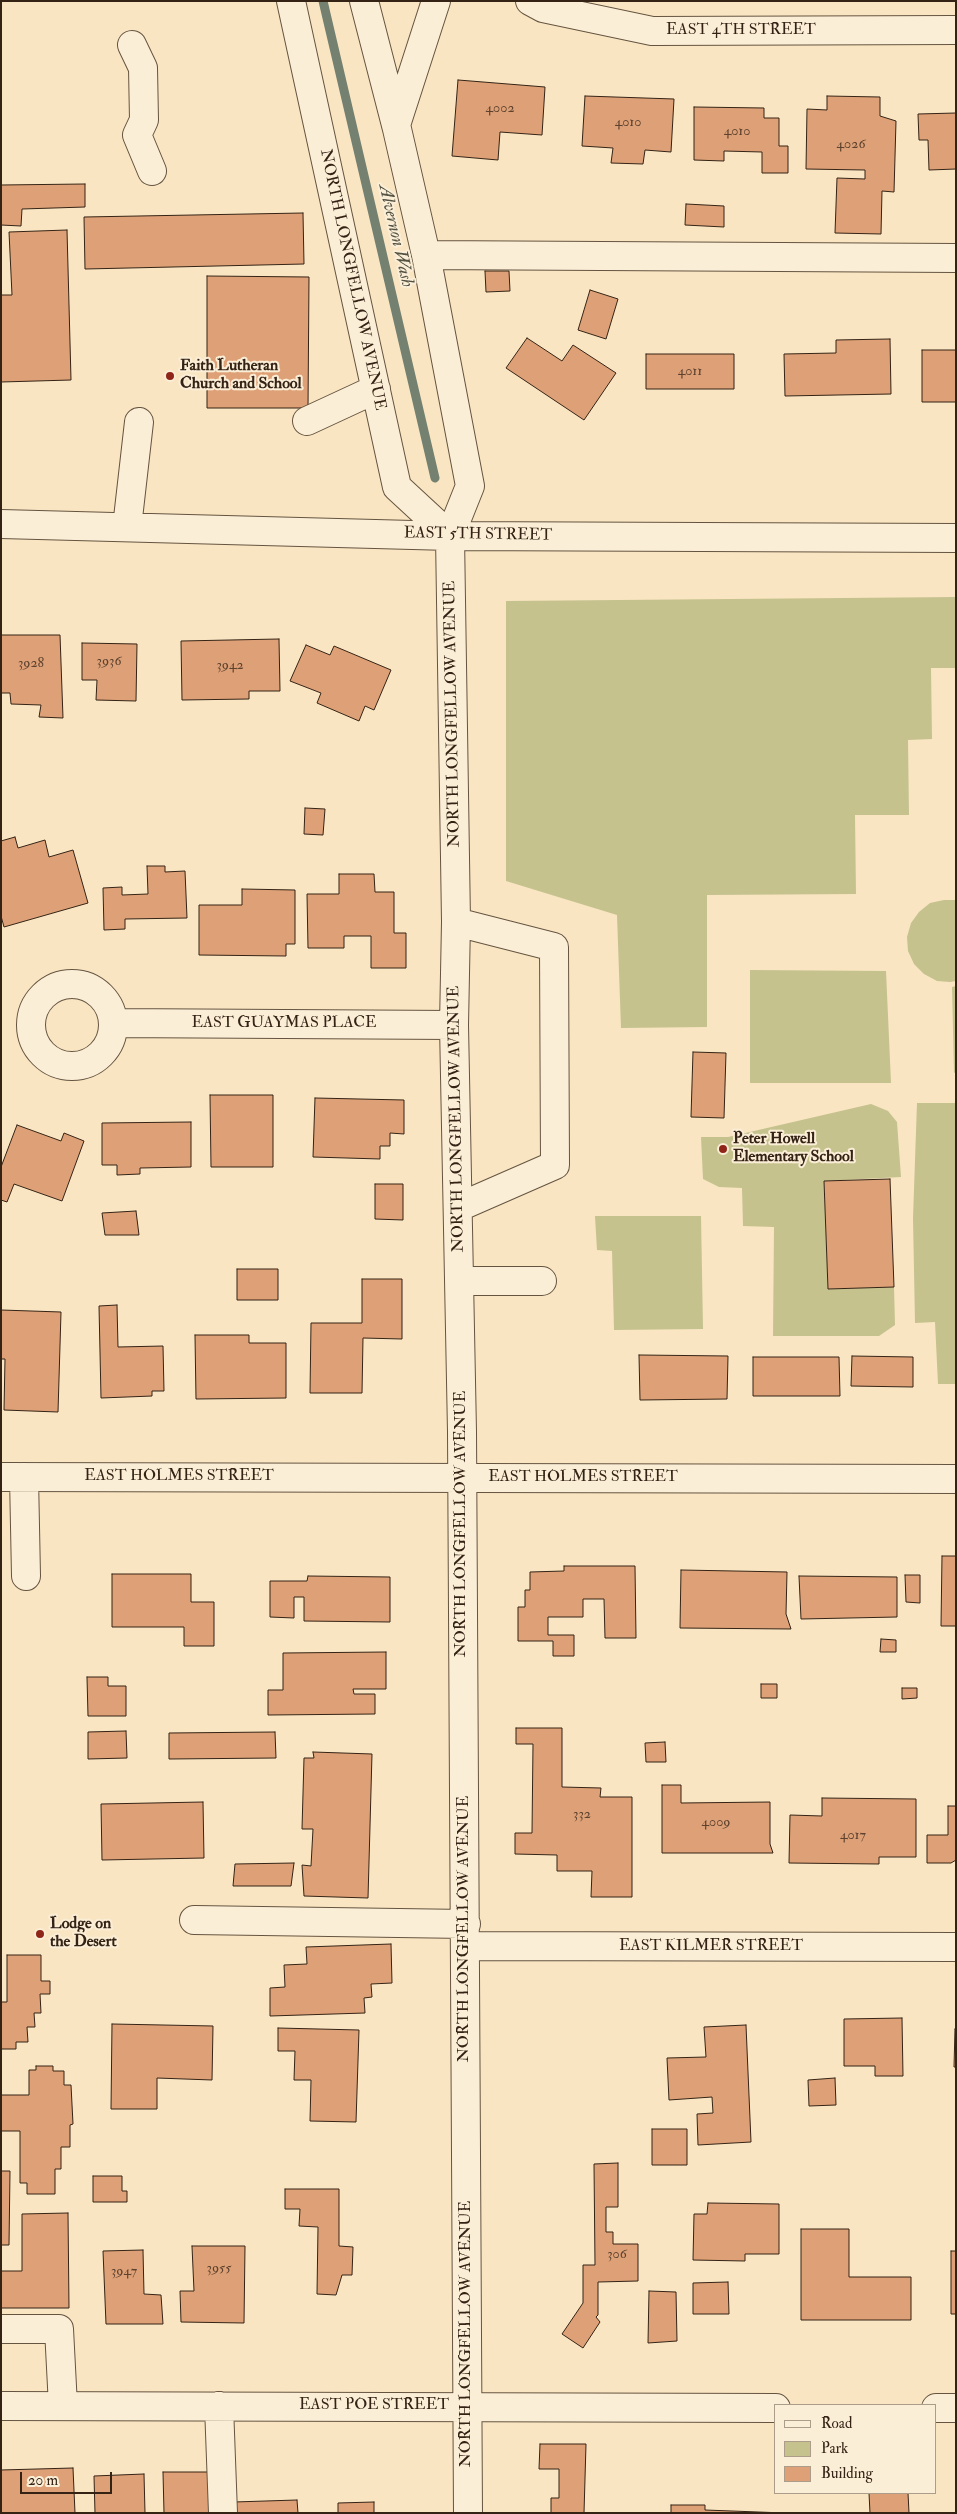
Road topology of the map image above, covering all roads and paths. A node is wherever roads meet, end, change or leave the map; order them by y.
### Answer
1 (291, 1) edge
2 (364, 1) edge
3 (436, 1) edge
4 (530, 1) edge
5 (956, 30) edge
6 (132, 45) dead end
7 (396, 125) junction
8 (152, 171) dead end
9 (426, 255) junction
10 (956, 258) edge
11 (376, 389) junction
12 (307, 421) dead end
13 (139, 422) dead end
14 (1, 524) edge
15 (127, 527) junction
16 (450, 536) junction
17 (956, 538) edge
18 (456, 922) junction
19 (113, 1023) dead end
20 (454, 1025) junction
21 (459, 1207) junction
22 (542, 1281) dead end
23 (460, 1282) junction
24 (12, 1477) edge
25 (461, 1478) junction
26 (956, 1479) edge
27 (26, 1576) dead end
28 (194, 1920) dead end
29 (466, 1935) junction
30 (956, 1947) edge
31 (1, 2328) edge
32 (1, 2406) edge
33 (63, 2406) junction
34 (219, 2406) junction
35 (466, 2407) junction
36 (774, 2408) edge
37 (937, 2408) edge
38 (956, 2408) edge
39 (223, 2513) edge
40 (468, 2513) edge

1 - 11 street, NORTH LONGFELLOW AVENUE
2 - 7 street, NORTH LONGFELLOW AVENUE
3 - 7 street
4 - 5 street, EAST 4TH STREET
6 - 8 street
7 - 9 street, NORTH LONGFELLOW AVENUE
9 - 10 street
9 - 16 street, NORTH LONGFELLOW AVENUE
11 - 12 street
11 - 16 street, NORTH LONGFELLOW AVENUE
13 - 15 street
14 - 15 street, EAST 5TH STREET
15 - 16 street, EAST 5TH STREET
16 - 17 street, EAST 5TH STREET
16 - 18 street, NORTH LONGFELLOW AVENUE
18 - 20 street, NORTH LONGFELLOW AVENUE
18 - 21 street
19 - 20 street, EAST GUAYMAS PLACE
20 - 21 street, NORTH LONGFELLOW AVENUE
21 - 23 street, NORTH LONGFELLOW AVENUE
22 - 23 street
23 - 25 street, NORTH LONGFELLOW AVENUE
24 - 25 street, EAST HOLMES STREET
24 - 27 street
25 - 26 street, EAST HOLMES STREET
25 - 29 street, NORTH LONGFELLOW AVENUE
28 - 29 street, EAST KILMER STREET
29 - 30 street, EAST KILMER STREET
29 - 35 street, NORTH LONGFELLOW AVENUE
31 - 33 street
32 - 33 street, EAST POE STREET
33 - 34 street, EAST POE STREET
34 - 35 street, EAST POE STREET
34 - 39 street
35 - 36 street, EAST POE STREET
35 - 40 street, NORTH LONGFELLOW AVENUE
37 - 38 street

